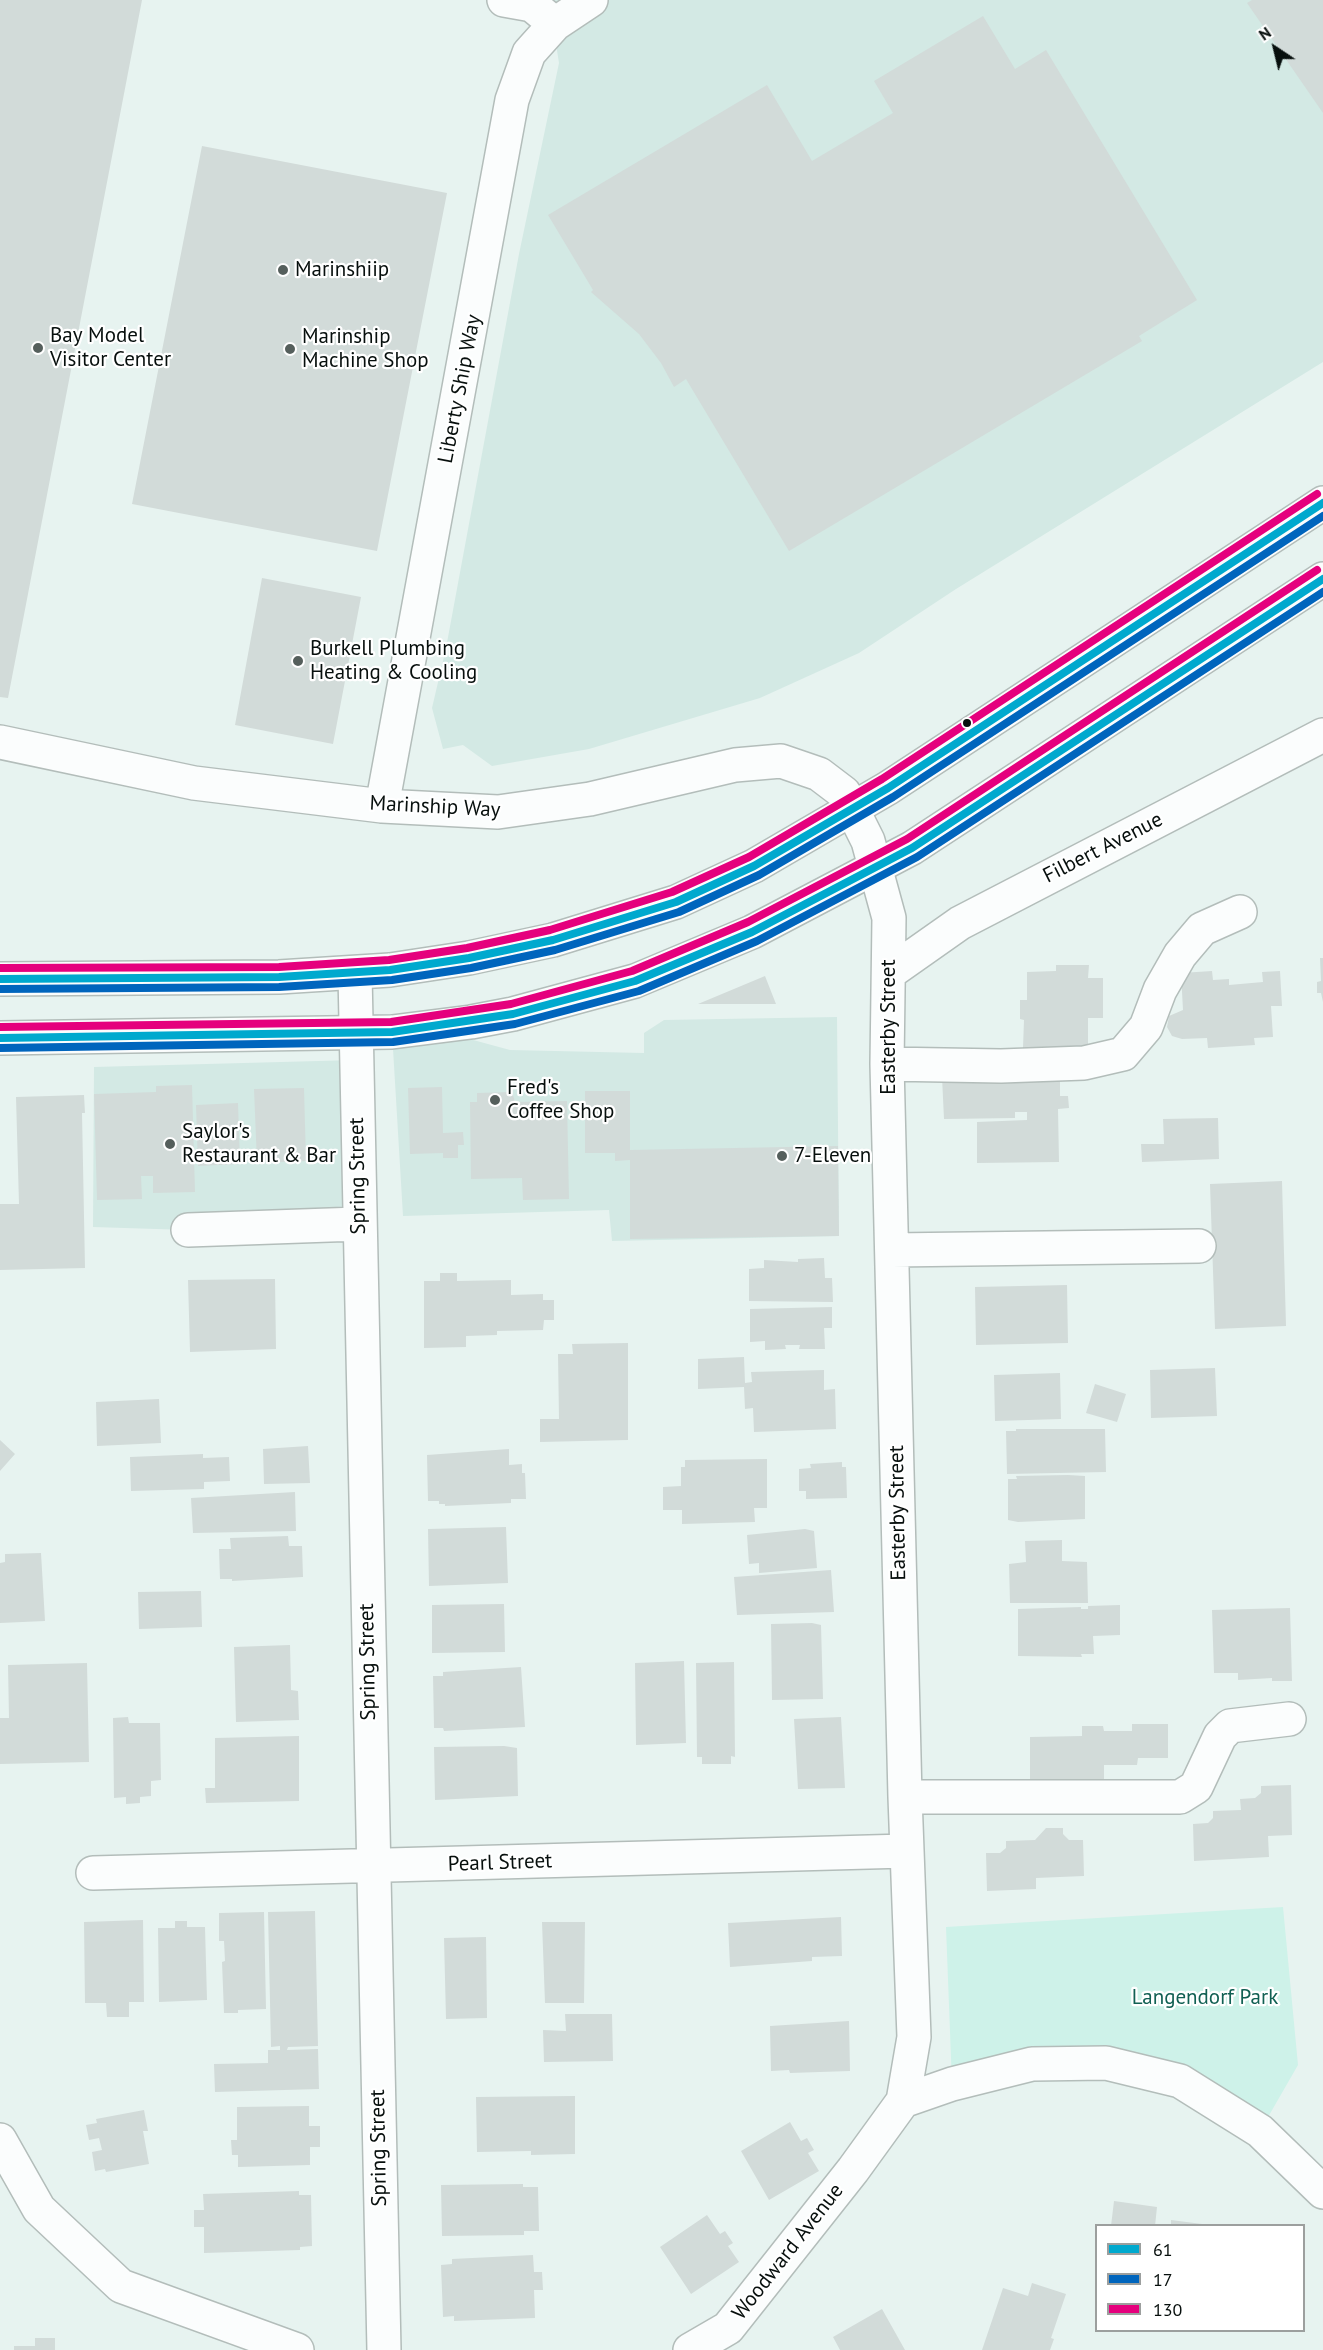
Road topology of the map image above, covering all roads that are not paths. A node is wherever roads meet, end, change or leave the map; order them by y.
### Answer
1 (504, 0) edge
2 (588, 1) edge
3 (555, 24) junction
4 (1323, 503) edge
5 (1323, 579) edge
6 (1323, 735) edge
7 (0, 742) edge
8 (382, 806) junction
9 (853, 809) junction
10 (873, 854) junction
11 (1240, 912) dead end
12 (890, 973) junction
13 (355, 974) junction
14 (0, 979) edge
15 (356, 1033) junction
16 (0, 1038) edge
17 (887, 1064) junction
18 (358, 1224) junction
19 (188, 1230) dead end
20 (1199, 1246) dead end
21 (892, 1250) junction
22 (1289, 1719) dead end
23 (905, 1797) junction
24 (906, 1851) junction
25 (373, 1867) junction
26 (93, 1873) dead end
27 (903, 2101) junction
28 (0, 2140) edge
29 (853, 2170) joint
30 (1323, 2192) edge
31 (297, 2350) edge
32 (384, 2350) edge
33 (690, 2350) edge

1 - 3 street
2 - 3 street, Liberty Ship Way
3 - 8 street, Liberty Ship Way
4 - 9 street
5 - 10 street
6 - 12 street, Filbert Avenue
7 - 8 street, Marinship Way
8 - 9 street, Marinship Way
9 - 10 street, Marinship Way
9 - 13 street
10 - 12 street, Easterby Street
10 - 15 street
11 - 17 street
12 - 17 street, Easterby Street
13 - 14 street
13 - 15 street, Spring Street
15 - 16 street
15 - 18 street, Spring Street
17 - 21 street, Easterby Street
18 - 19 street
18 - 25 street, Spring Street
20 - 21 street
21 - 23 street, Easterby Street
22 - 23 street
23 - 24 street, Easterby Street
24 - 25 street, Pearl Street
24 - 27 street, Easterby Street
25 - 26 street, Pearl Street
25 - 32 street, Spring Street
27 - 29 street, Easterby Street
27 - 30 street
28 - 31 street
29 - 33 street, Woodward Avenue

